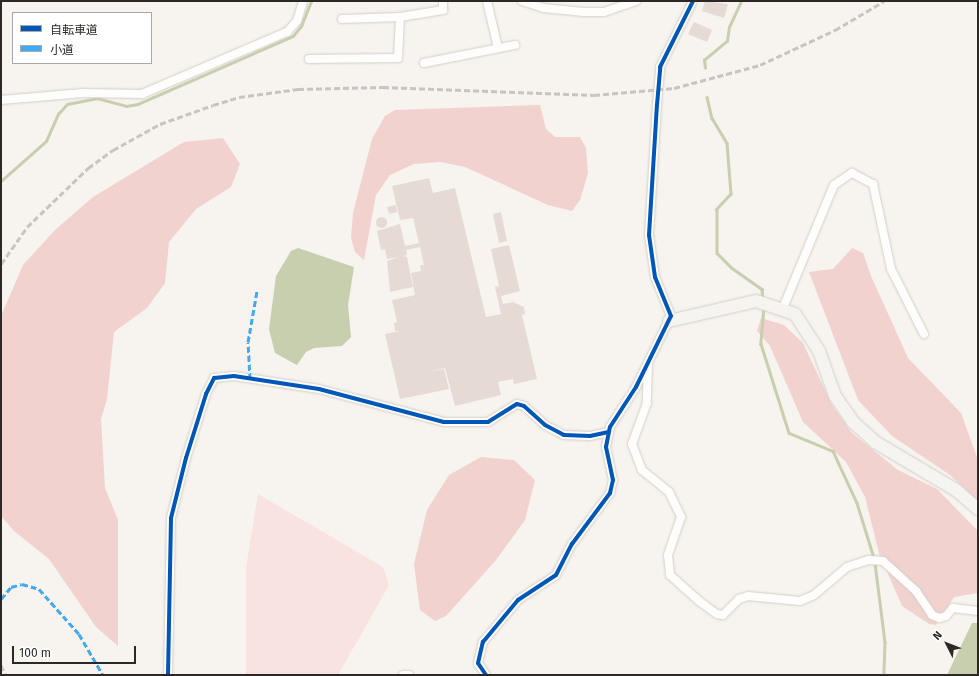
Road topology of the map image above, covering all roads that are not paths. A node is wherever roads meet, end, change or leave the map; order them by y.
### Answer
1 (303, 1) edge
2 (444, 1) edge
3 (487, 1) edge
4 (522, 1) edge
5 (636, 1) edge
6 (693, 1) edge
7 (544, 4) edge
8 (400, 17) junction
9 (342, 19) dead end
10 (515, 45) dead end
11 (498, 48) junction
12 (309, 60) dead end
13 (424, 63) dead end
14 (1, 100) edge
15 (783, 308) junction
16 (669, 321) junction
17 (924, 334) dead end
18 (648, 364) junction
19 (609, 432) junction
20 (978, 509) edge
21 (978, 611) edge
22 (168, 675) edge
23 (403, 675) edge
24 (409, 675) edge
25 (486, 675) edge

1 - 14 street
2 - 8 street
3 - 11 street
4 - 7 street
5 - 7 street
6 - 16 street
8 - 9 street
8 - 12 street
10 - 11 street
11 - 13 street
15 - 16 street
15 - 17 street
15 - 20 street
16 - 18 street
18 - 19 street
18 - 21 street
19 - 22 street
19 - 25 street
23 - 24 street

